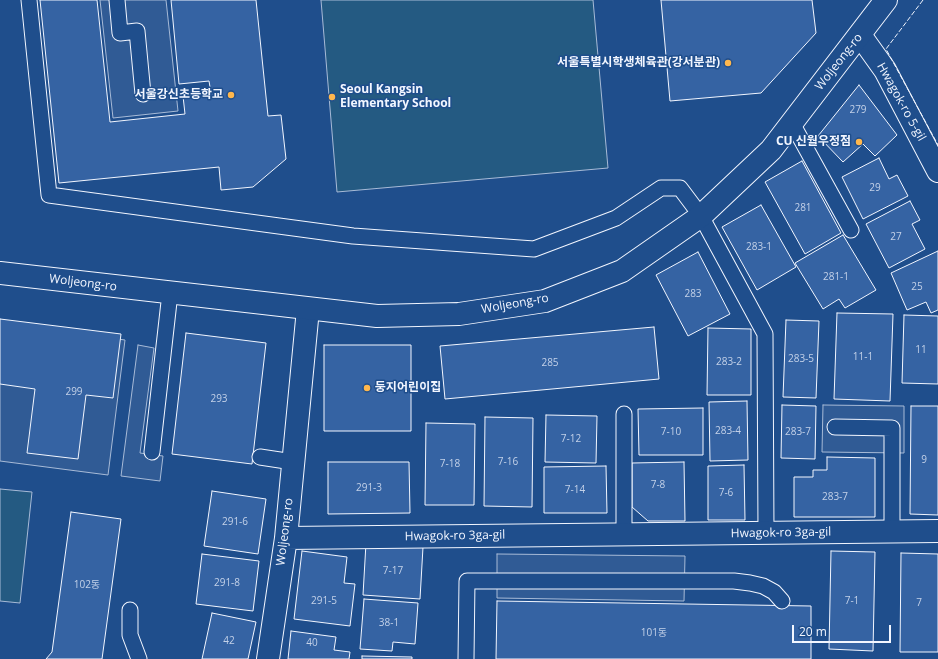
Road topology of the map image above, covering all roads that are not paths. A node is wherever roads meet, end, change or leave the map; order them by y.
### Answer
1 (29, 0) edge
2 (117, 0) edge
3 (886, 0) edge
4 (860, 35) junction
5 (143, 94) dead end
6 (792, 123) junction
7 (938, 171) edge
8 (701, 216) junction
9 (851, 230) dead end
10 (0, 273) edge
11 (170, 293) junction
12 (308, 309) junction
13 (624, 414) dead end
14 (835, 427) dead end
15 (152, 452) dead end
16 (260, 457) dead end
17 (293, 462) junction
18 (892, 531) junction
19 (938, 531) edge
20 (766, 533) junction
21 (624, 534) junction
22 (286, 538) junction
23 (782, 601) dead end
24 (130, 610) dead end
25 (139, 659) edge
26 (268, 659) edge
27 (466, 659) edge

1 - 8 lane
2 - 5 lane
3 - 4 street, Woljeong-ro
4 - 6 street, Woljeong-ro
4 - 7 street, Hwagok-ro 5-gil
6 - 8 street, Woljeong-ro
6 - 9 lane
8 - 12 street, Woljeong-ro
8 - 20 lane
10 - 11 street, Woljeong-ro
11 - 12 street, Woljeong-ro
11 - 15 lane
12 - 17 street, Woljeong-ro
13 - 21 lane
14 - 18 lane
16 - 17 lane
17 - 22 street, Woljeong-ro
18 - 19 street, Hwagok-ro 3ga-gil
18 - 20 street, Hwagok-ro 3ga-gil
20 - 21 street, Hwagok-ro 3ga-gil
21 - 22 street, Hwagok-ro 3ga-gil
22 - 26 street, Woljeong-ro
23 - 27 lane
24 - 25 lane

